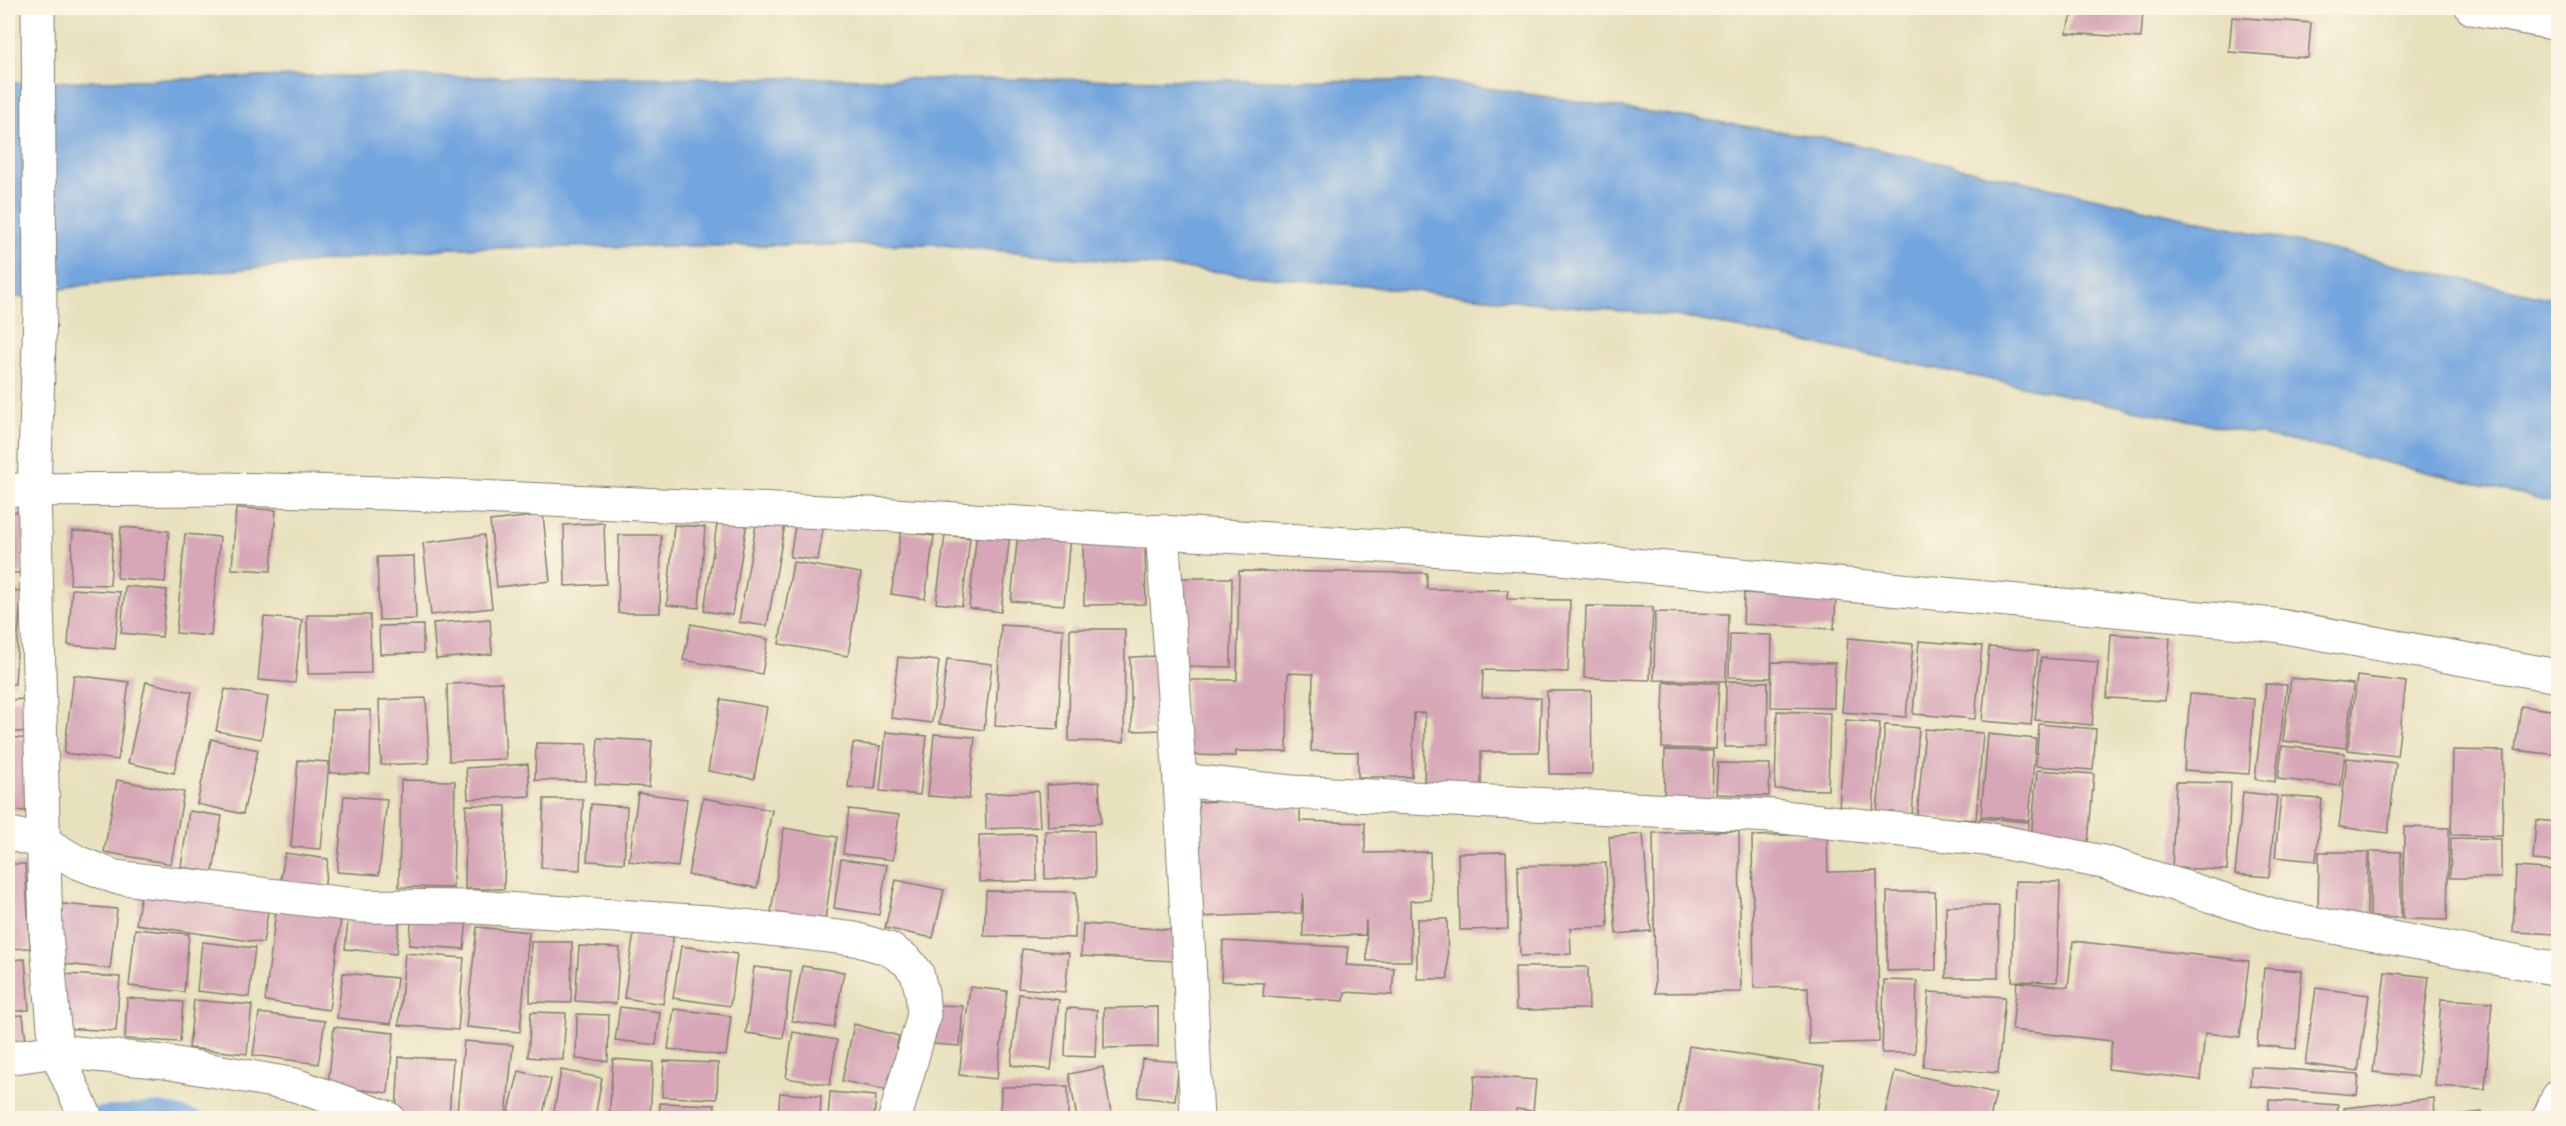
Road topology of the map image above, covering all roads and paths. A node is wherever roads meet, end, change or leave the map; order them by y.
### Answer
1 (38, 8) edge
2 (2472, 8) edge
3 (2559, 24) edge
4 (21, 490) edge
5 (1162, 531) junction
6 (2559, 676) edge
7 (1180, 780) junction
8 (8, 833) edge
9 (45, 843) junction
10 (2559, 969) edge
11 (57, 1053) junction
12 (8, 1058) edge
13 (2559, 1097) edge
14 (86, 1119) edge
15 (387, 1119) edge
16 (895, 1119) edge
17 (1197, 1119) edge
18 (2548, 1119) edge

1 - 4 street
2 - 3 street
4 - 5 street
4 - 9 street
5 - 6 street
5 - 7 street
7 - 10 street
7 - 17 street
8 - 9 street
9 - 11 street
9 - 16 street
11 - 12 street
11 - 14 street
11 - 15 street
13 - 18 street

